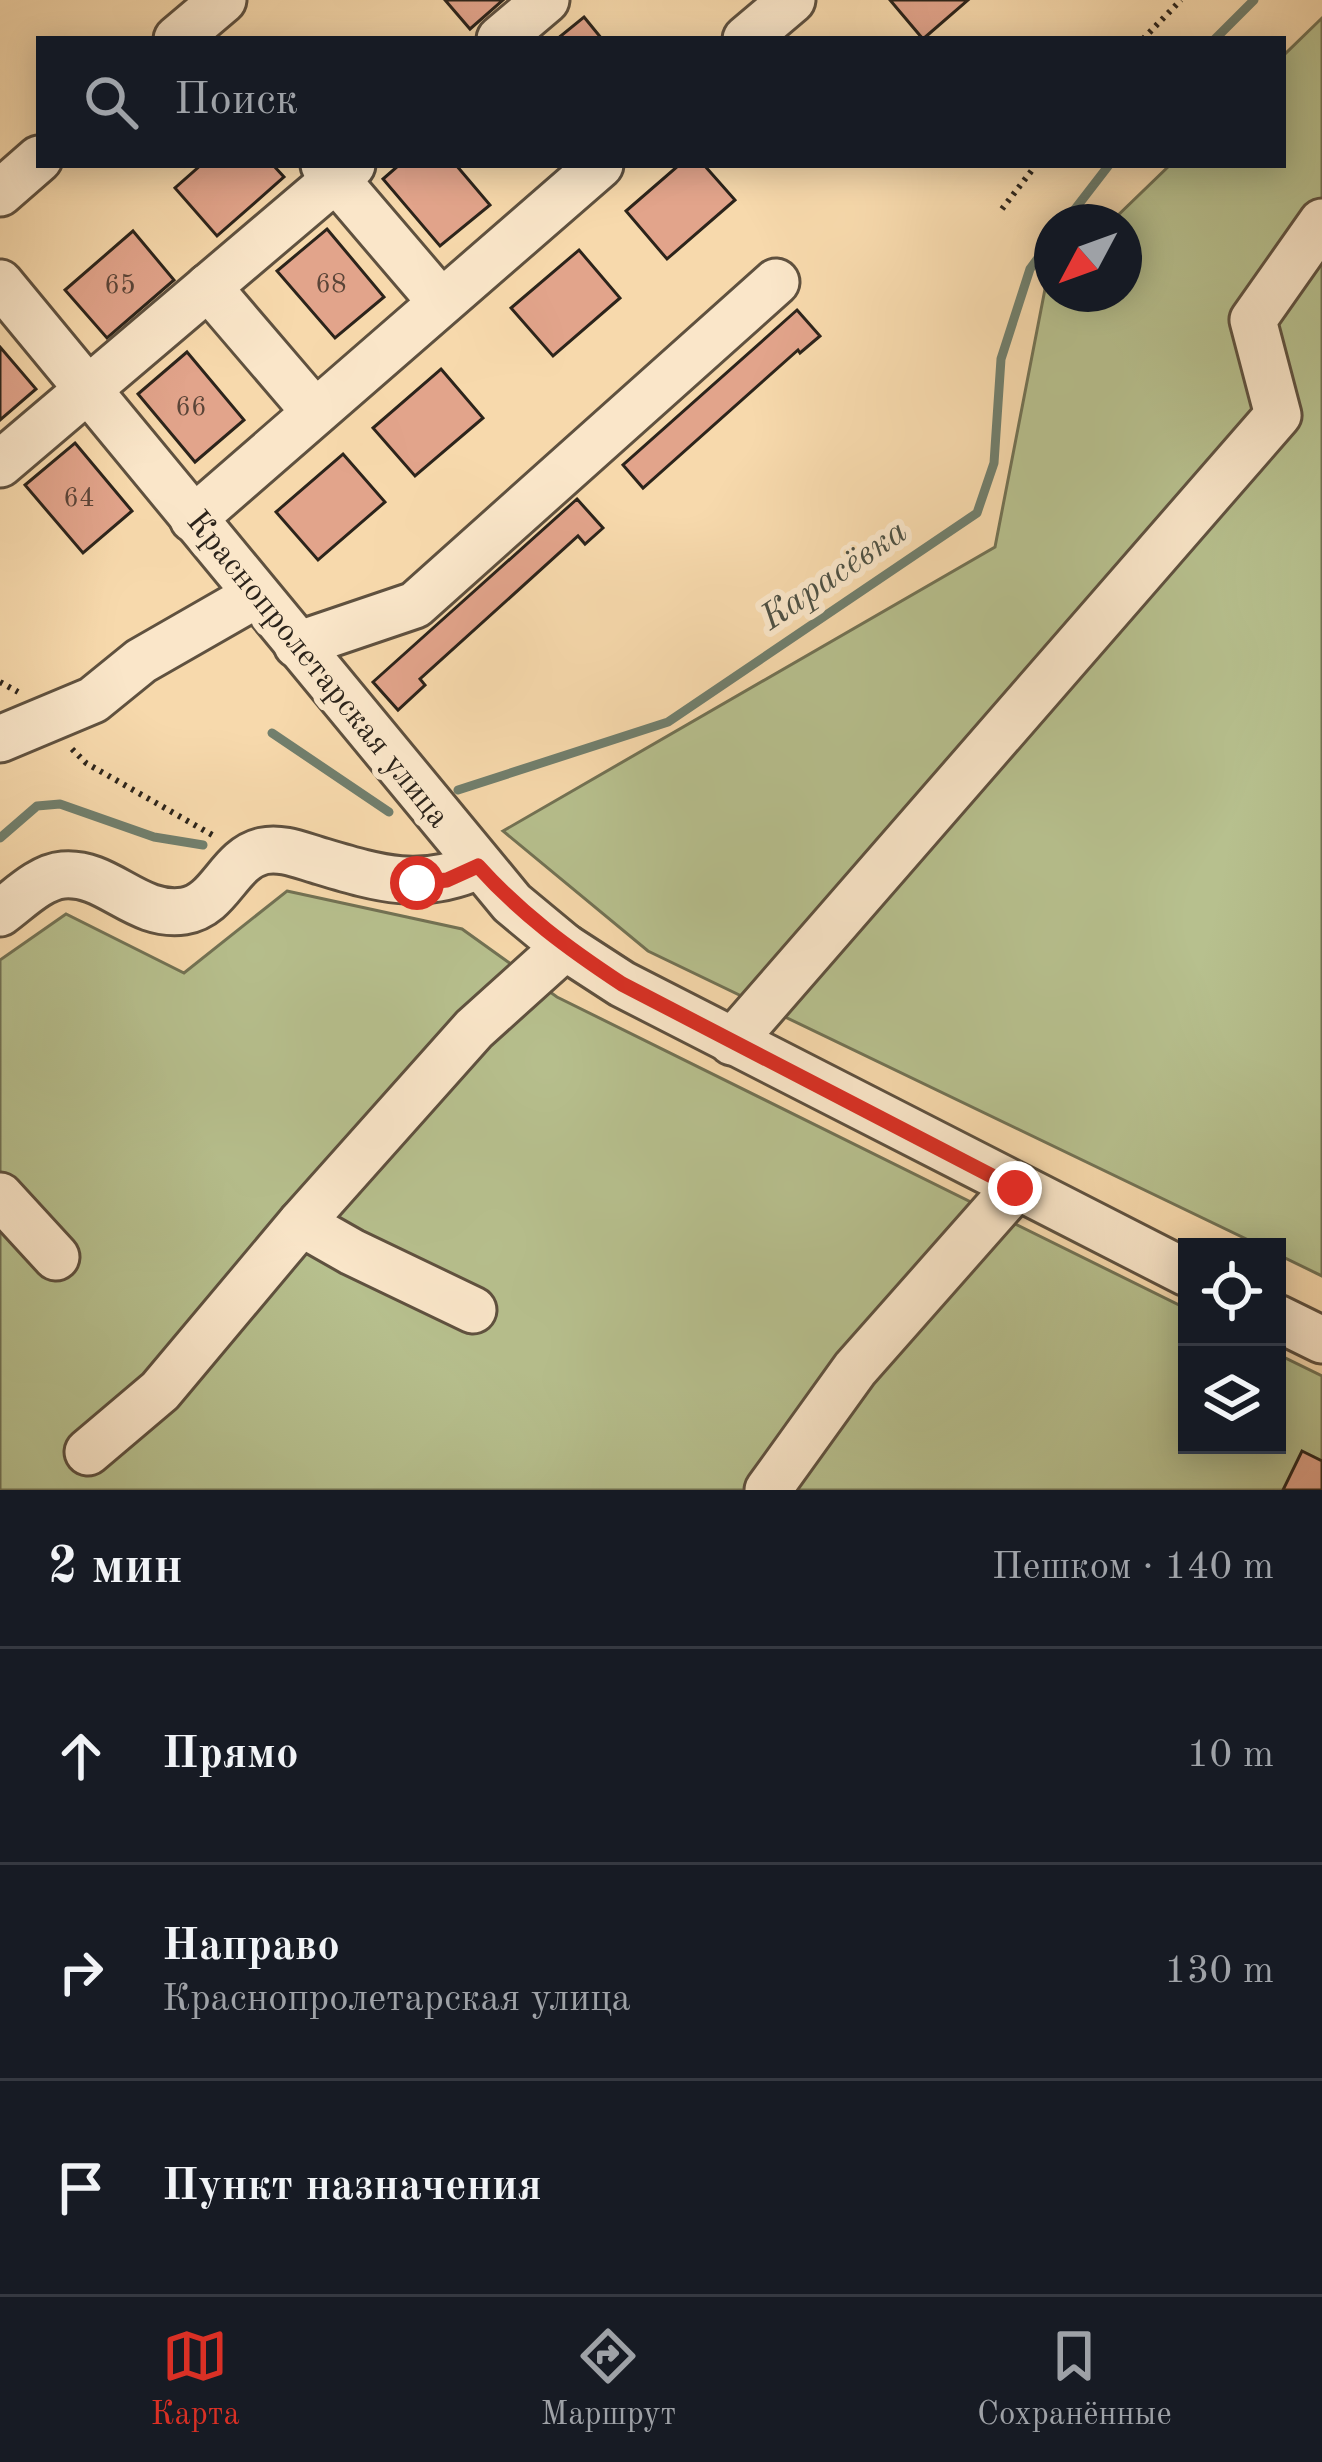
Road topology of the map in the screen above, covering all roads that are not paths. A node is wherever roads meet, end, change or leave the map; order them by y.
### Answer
1 (546, 0) edge
2 (792, 0) edge
3 (504, 36) edge
4 (750, 36) edge
5 (36, 162) edge
6 (597, 168) edge
7 (337, 170) edge
8 (0, 194) edge
9 (1322, 222) edge
10 (776, 282) dead end
11 (0, 283) edge
12 (208, 287) junction
13 (441, 302) junction
14 (87, 389) junction
15 (315, 412) junction
16 (0, 464) edge
17 (193, 519) junction
18 (256, 595) junction
19 (297, 645) junction
20 (0, 739) edge
21 (478, 866) junction
22 (0, 914) edge
23 (566, 947) junction
24 (733, 1042) junction
25 (1015, 1188) junction
26 (0, 1196) edge
27 (301, 1222) junction
28 (56, 1258) dead end
29 (1178, 1269) edge
30 (473, 1310) dead end
31 (88, 1452) dead end
32 (768, 1490) edge

1 - 3 street
2 - 4 street
5 - 8 street
6 - 13 street
7 - 12 street
7 - 13 street
9 - 24 street
10 - 19 street
11 - 14 street, Краснопролетарская улица
12 - 14 street
12 - 15 street
13 - 15 street
14 - 16 street
14 - 17 street, Краснопролетарская улица
15 - 17 street
17 - 18 street, Краснопролетарская улица
18 - 19 street, Краснопролетарская улица
18 - 20 street
19 - 21 street, Краснопролетарская улица
21 - 22 street
21 - 23 street, Краснопролетарская улица
23 - 24 street, Краснопролетарская улица
23 - 27 street
24 - 25 street, Краснопролетарская улица
25 - 29 street, Краснопролетарская улица
25 - 32 street
26 - 28 street
27 - 30 street
27 - 31 street

